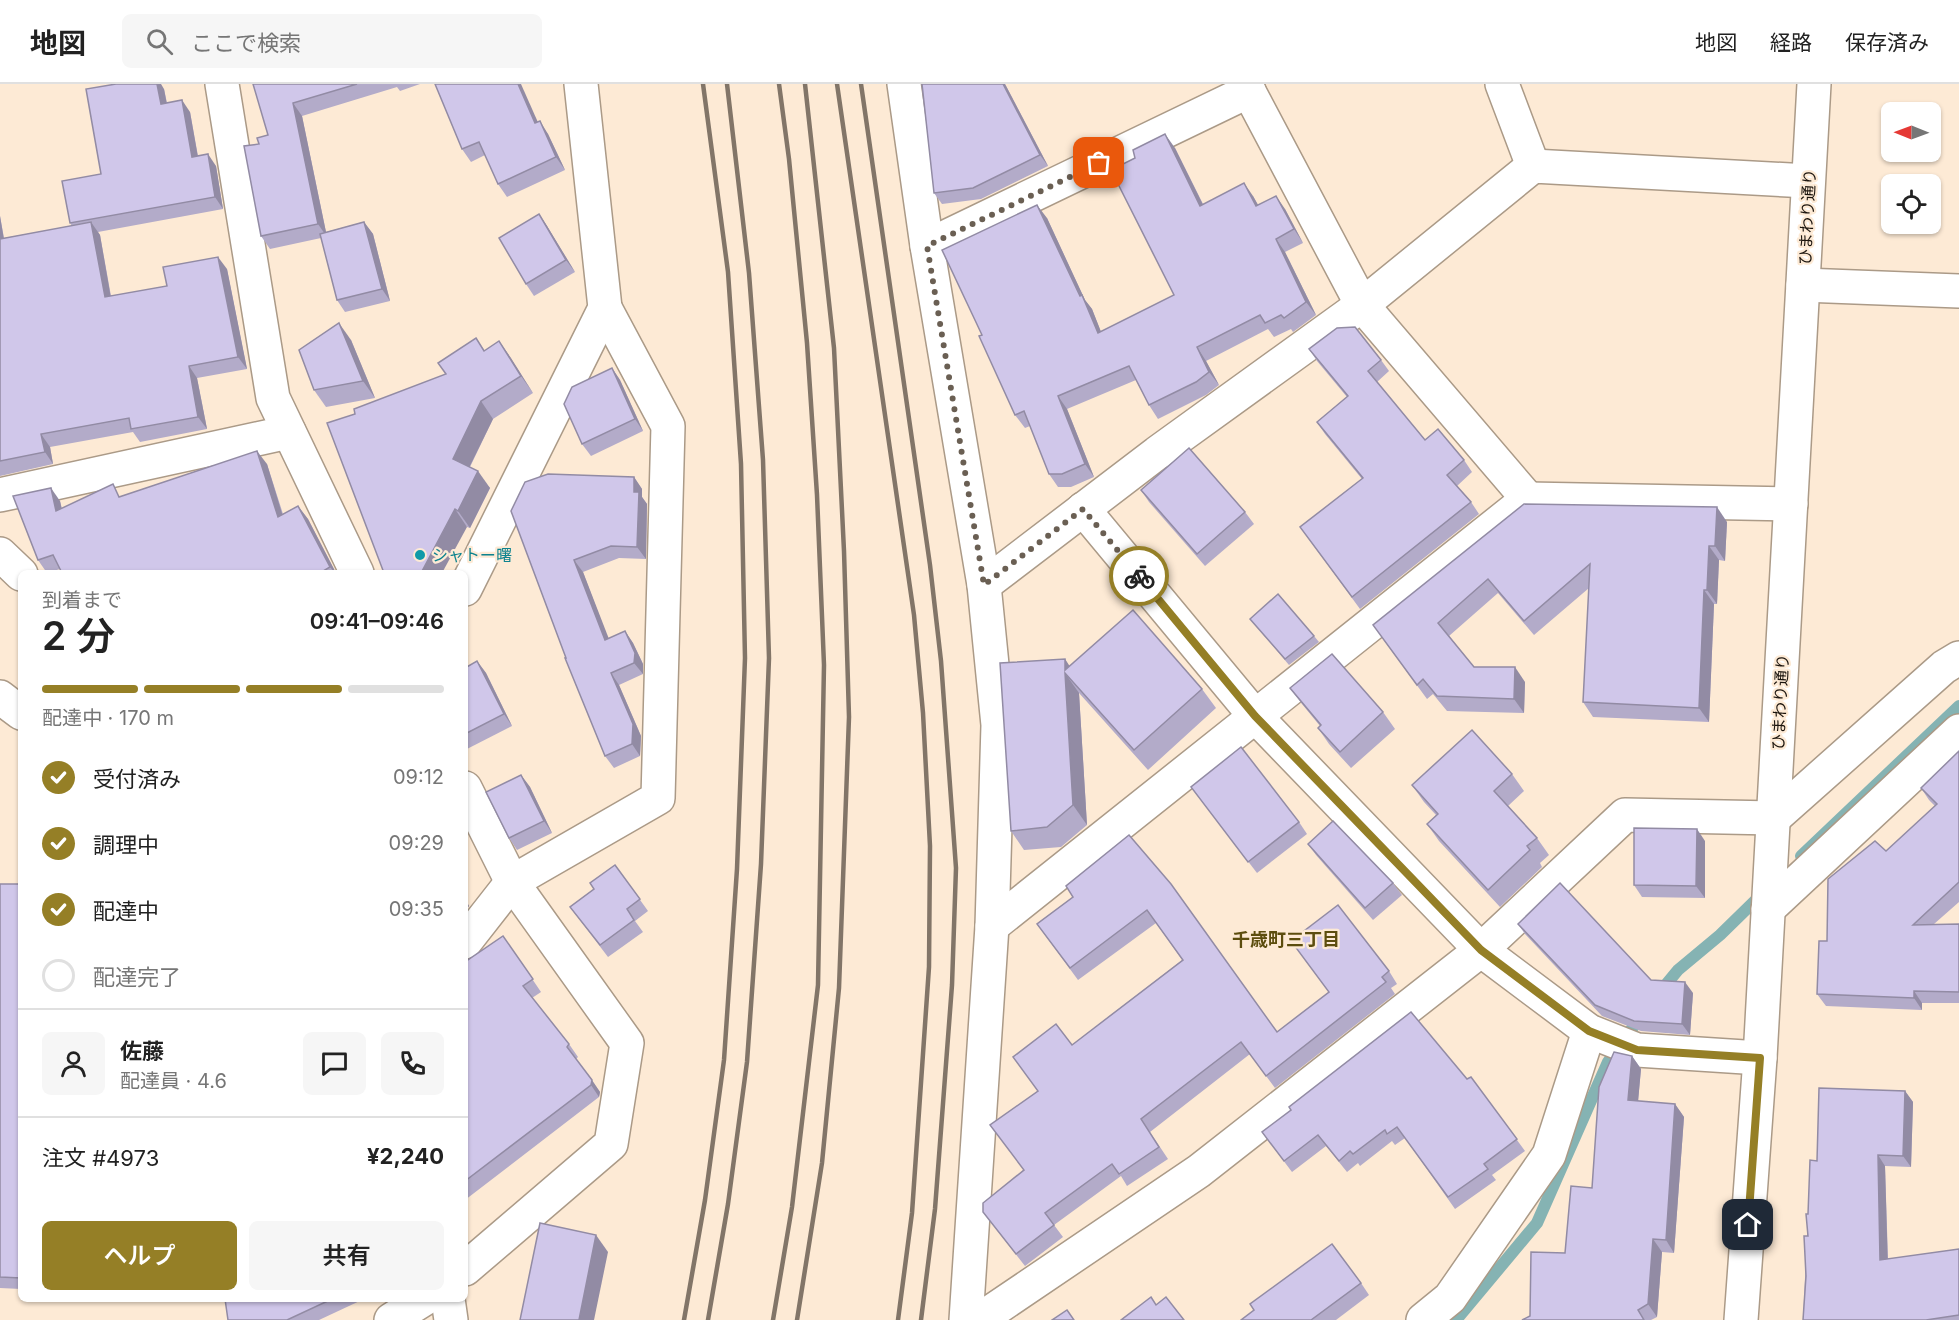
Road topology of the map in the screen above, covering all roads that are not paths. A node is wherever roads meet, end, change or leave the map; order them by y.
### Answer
1 (222, 84) edge
2 (581, 84) edge
3 (904, 84) edge
4 (1502, 84) edge
5 (1814, 84) edge
6 (1247, 88) edge
7 (1533, 166) junction
8 (1809, 181) junction
9 (927, 246) junction
10 (1803, 285) junction
11 (1959, 291) edge
12 (1362, 305) junction
13 (605, 308) junction
14 (289, 432) junction
15 (0, 495) edge
16 (1528, 498) junction
17 (1791, 504) junction
18 (1083, 509) junction
19 (0, 554) edge
20 (356, 570) edge
21 (18, 571) edge
22 (468, 583) edge
23 (984, 585) junction
24 (1959, 657) edge
25 (0, 697) edge
26 (18, 711) edge
27 (1255, 716) junction
28 (1959, 731) edge
29 (468, 794) edge
30 (1774, 818) junction
31 (512, 882) junction
32 (1768, 909) junction
33 (992, 926) junction
34 (468, 938) edge
35 (1481, 950) junction
36 (1589, 1031) junction
37 (1760, 1058) junction
38 (468, 1266) edge
39 (419, 1302) edge
40 (448, 1302) edge
41 (391, 1320) edge
42 (451, 1320) edge
43 (966, 1320) edge
44 (978, 1320) edge
45 (1423, 1320) edge
46 (1741, 1320) edge

1 - 14 street
2 - 13 street
3 - 9 street
4 - 7 street
5 - 8 street, ひまわり通り
6 - 9 street
6 - 12 street
7 - 8 street
7 - 12 street
8 - 10 street, ひまわり通り
9 - 23 street
10 - 11 street
10 - 17 street, ひまわり通り
12 - 16 street
12 - 18 street
13 - 22 street
13 - 31 street
14 - 15 street
14 - 20 street
16 - 17 street
16 - 27 street
17 - 30 street, ひまわり通り
18 - 23 street
18 - 27 street
19 - 21 street
23 - 33 street
24 - 30 street
25 - 26 street
27 - 33 street
27 - 35 street
28 - 32 street
29 - 31 street
30 - 32 street, ひまわり通り
30 - 35 street
31 - 34 street
31 - 38 street
32 - 37 street, ひまわり通り
33 - 43 street
35 - 36 street
35 - 44 street
36 - 37 street
36 - 45 street
37 - 46 street, ひまわり通り
39 - 41 street
40 - 42 street

